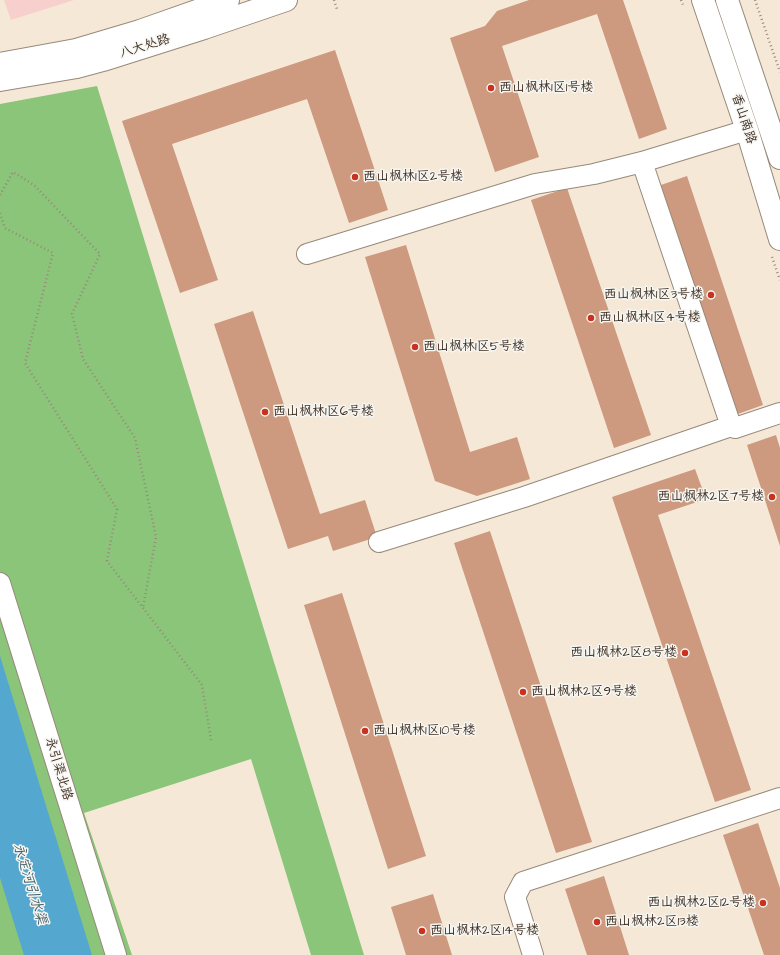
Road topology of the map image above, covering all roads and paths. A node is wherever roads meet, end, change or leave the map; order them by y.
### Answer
1 (228, 0) edge
2 (286, 0) edge
3 (334, 0) edge
4 (703, 0) edge
5 (727, 0) edge
6 (755, 0) edge
7 (337, 9) dead end
8 (0, 64) edge
9 (780, 72) edge
10 (0, 80) edge
11 (747, 130) junction
12 (780, 158) edge
13 (642, 162) junction
14 (0, 195) edge
15 (0, 213) edge
16 (780, 239) edge
17 (306, 254) dead end
18 (780, 413) edge
19 (731, 426) junction
20 (379, 542) dead end
21 (0, 583) edge
22 (142, 607) junction
23 (211, 740) dead end
24 (780, 798) edge
25 (116, 955) edge
26 (533, 955) edge

1 - 8 street, 八大处路
2 - 10 street, 八大处路
3 - 7 path
4 - 11 street, 香山南路
5 - 12 street, 香山南路
6 - 9 path
11 - 13 street
11 - 16 street, 香山南路
13 - 17 street
13 - 19 street
14 - 22 path
15 - 22 path
18 - 19 street
19 - 20 street
21 - 25 street, 永引渠北路
22 - 23 path
24 - 26 street

